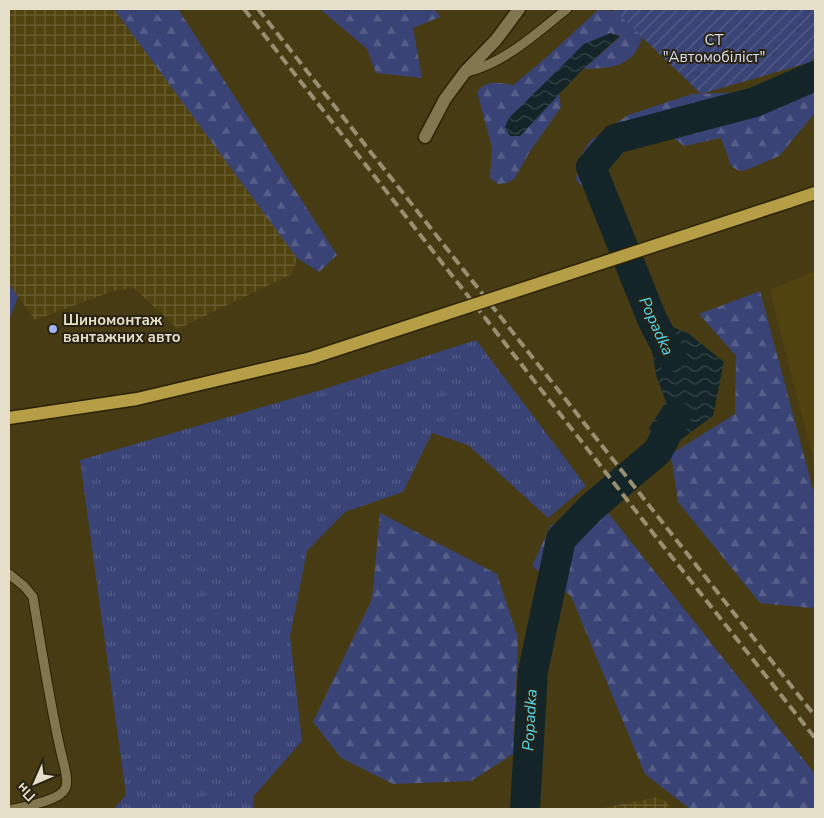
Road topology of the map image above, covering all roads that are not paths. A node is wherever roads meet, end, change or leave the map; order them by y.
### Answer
1 (519, 9) edge
2 (567, 9) edge
3 (465, 72) junction
4 (425, 137) dead end
5 (815, 193) edge
6 (9, 418) edge
7 (9, 574) edge
8 (13, 809) edge

1 - 3 street
2 - 3 lane
3 - 4 street
5 - 6 main road, bridge
7 - 8 lane

